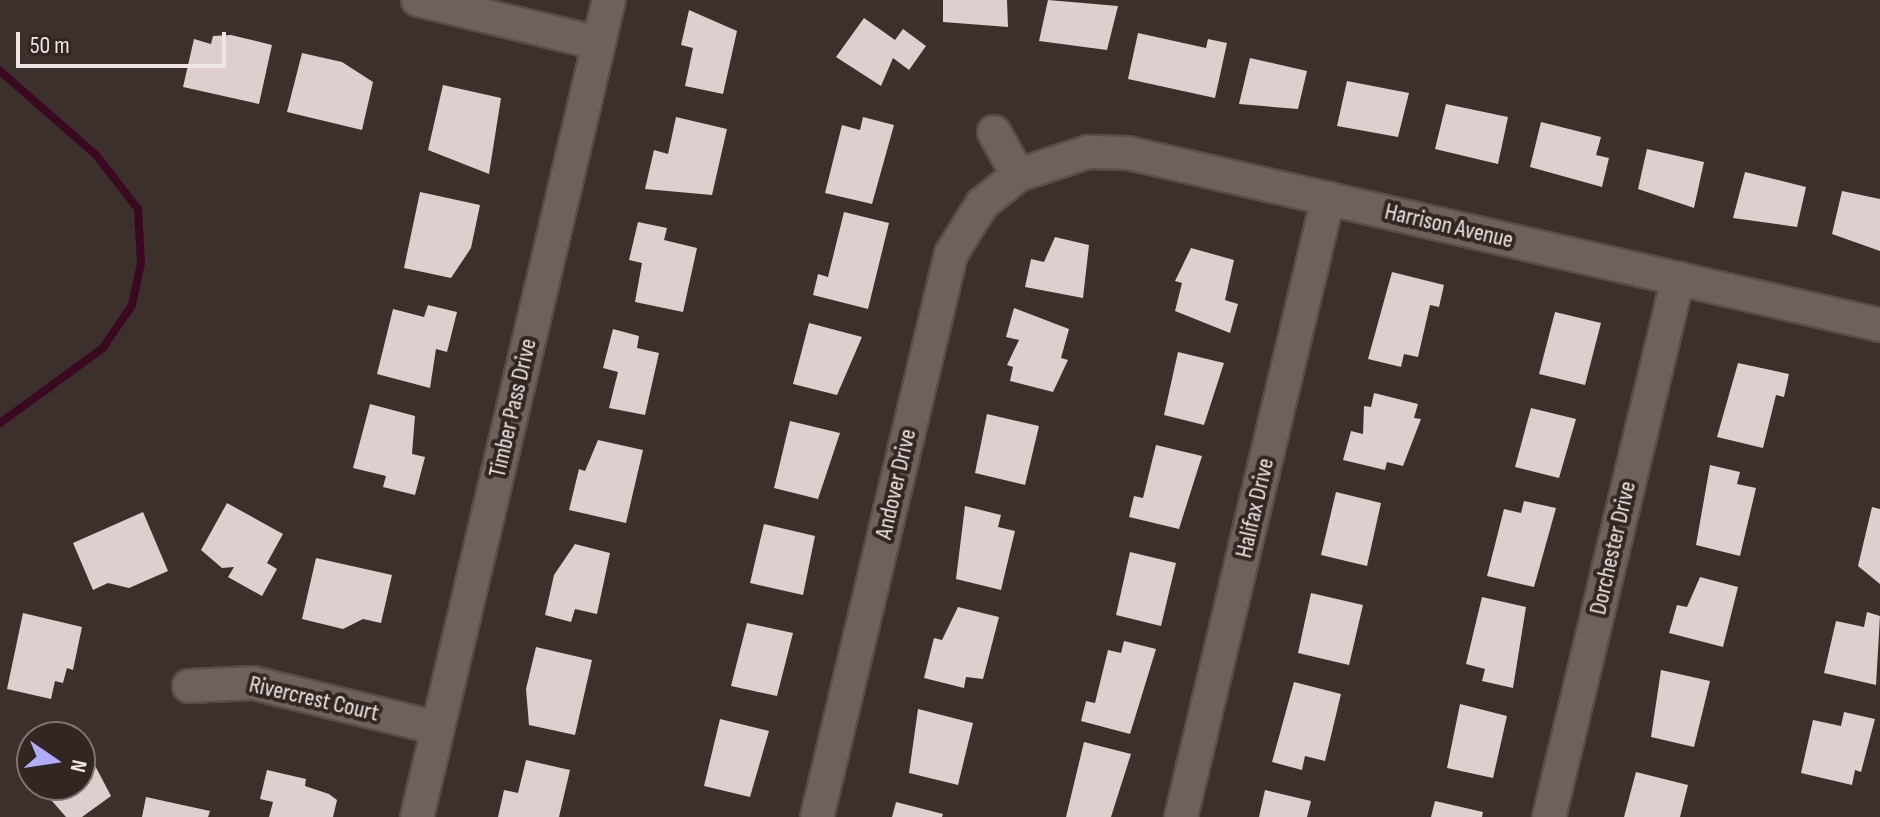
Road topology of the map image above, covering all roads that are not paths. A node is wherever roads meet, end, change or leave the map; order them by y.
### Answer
1 (418, 0) edge
2 (609, 0) edge
3 (599, 43) junction
4 (994, 132) dead end
5 (1018, 175) junction
6 (1328, 198) junction
7 (1678, 278) junction
8 (1880, 325) edge
9 (189, 686) dead end
10 (438, 728) junction
11 (417, 817) edge
12 (817, 817) edge
13 (1181, 817) edge
14 (1549, 817) edge

1 - 3 street
2 - 3 street, Timber Pass Drive
3 - 10 street, Timber Pass Drive
4 - 5 street
5 - 6 street, Harrison Avenue
5 - 12 street, Andover Drive
6 - 7 street, Harrison Avenue
6 - 13 street, Halifax Drive
7 - 8 street, Harrison Avenue
7 - 14 street, Dorchester Drive
9 - 10 street, Rivercrest Court
10 - 11 street, Timber Pass Drive

